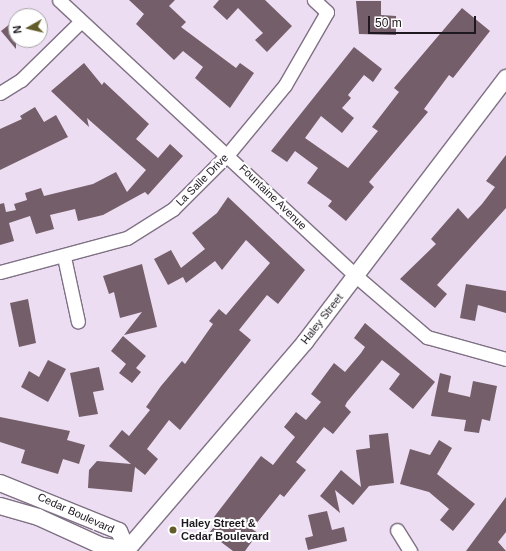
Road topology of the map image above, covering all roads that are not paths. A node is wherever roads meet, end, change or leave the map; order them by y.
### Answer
1 (59, 0) edge
2 (314, 0) edge
3 (80, 22) junction
4 (506, 78) edge
5 (0, 93) edge
6 (228, 154) junction
7 (64, 257) junction
8 (0, 272) edge
9 (356, 276) junction
10 (78, 322) dead end
11 (506, 359) edge
12 (0, 482) edge
13 (0, 506) edge
14 (397, 530) dead end
15 (127, 550) edge
16 (410, 551) edge

1 - 3 street, Fountaine Avenue
2 - 6 street, La Salle Drive
3 - 5 street
3 - 6 street, Fountaine Avenue
4 - 9 street, Haley Street
6 - 7 street, La Salle Drive
6 - 9 street, Fountaine Avenue
7 - 8 street, La Salle Drive
7 - 10 street
9 - 11 street, Fountaine Avenue
9 - 15 street, Haley Street
12 - 15 street, Cedar Boulevard
13 - 15 street, Cedar Boulevard
14 - 16 street

